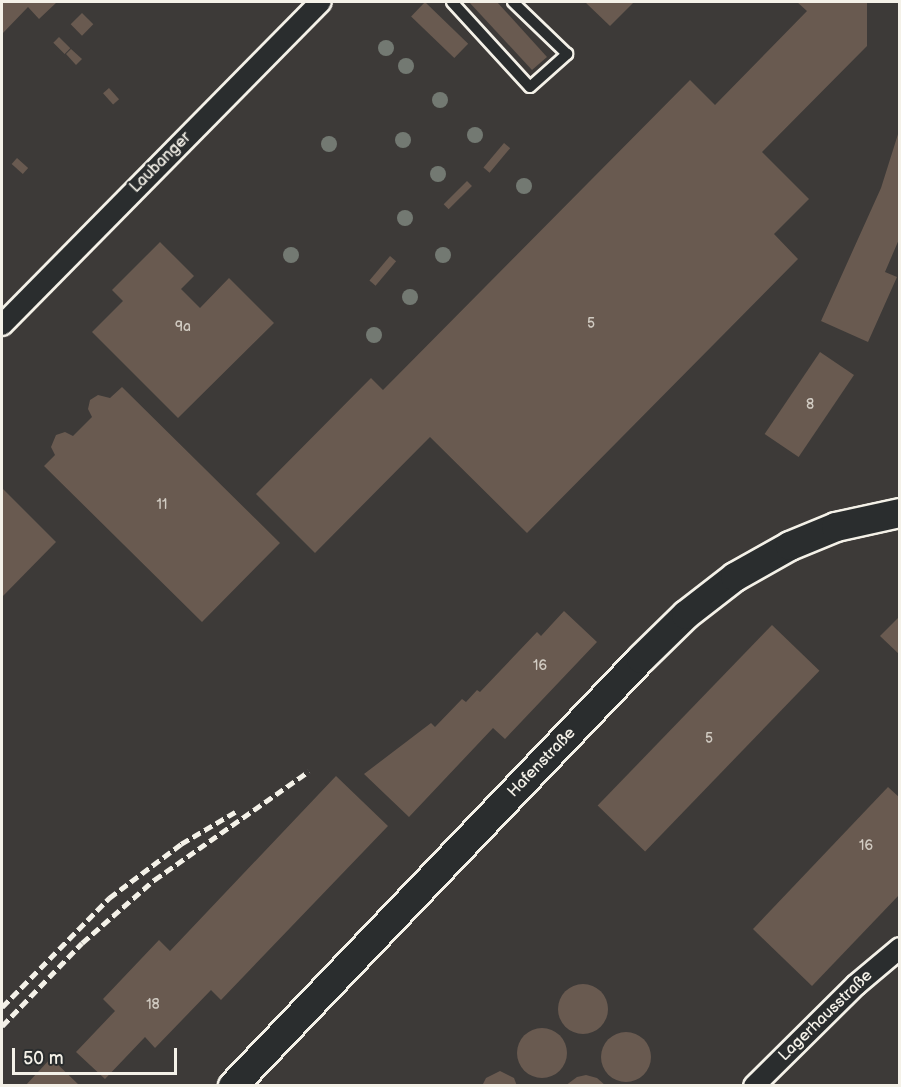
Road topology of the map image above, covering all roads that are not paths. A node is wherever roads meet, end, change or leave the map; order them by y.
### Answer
1 (321, 2) edge
2 (452, 2) edge
3 (513, 2) edge
4 (2, 325) edge
5 (900, 513) edge
6 (900, 948) edge
7 (233, 1086) edge
8 (754, 1086) edge

1 - 4 street, Laubanger
2 - 3 lane
5 - 7 street, Hafenstraße
6 - 8 street, Lagerhausstraße

